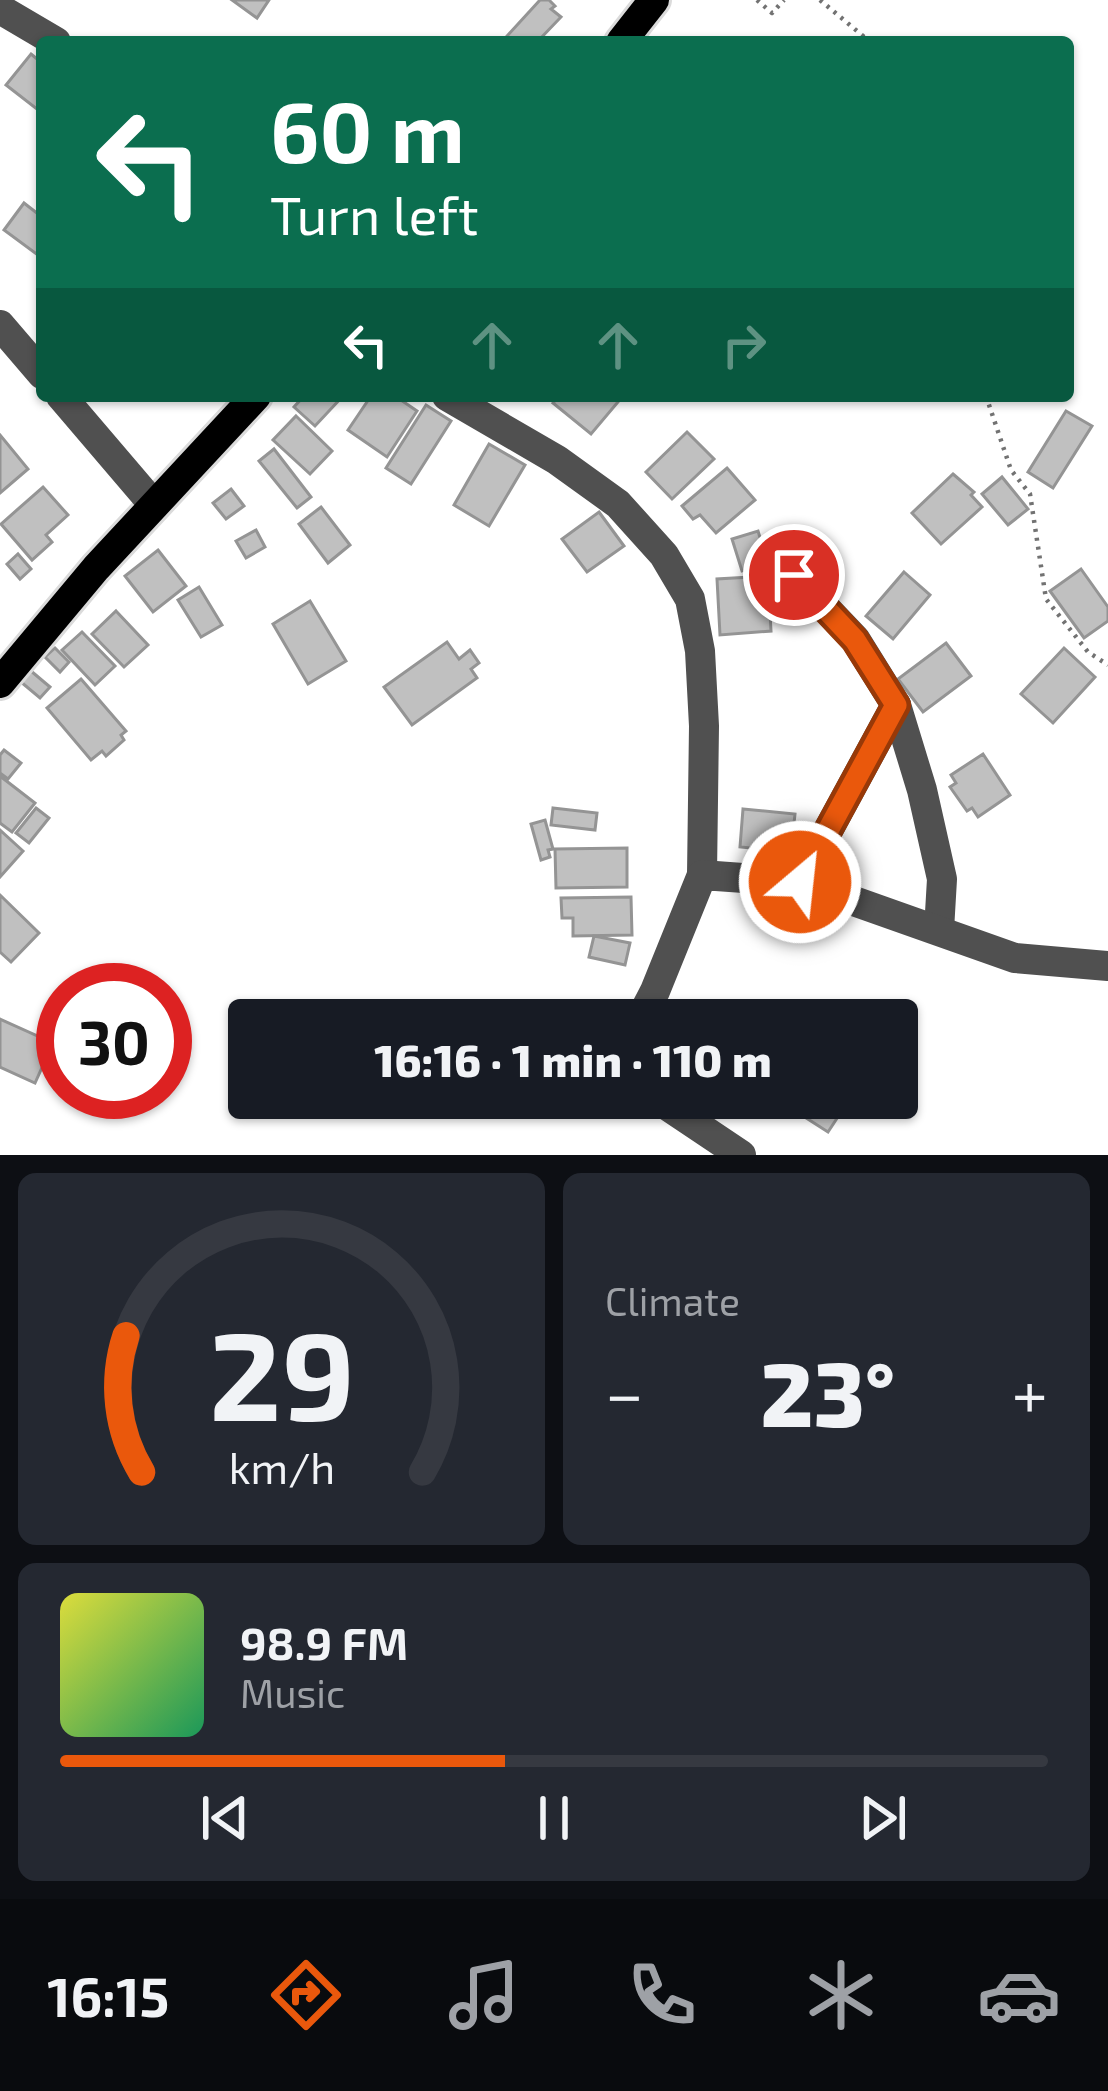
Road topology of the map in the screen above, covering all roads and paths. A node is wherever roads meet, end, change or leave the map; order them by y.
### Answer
1 (654, 0) edge
2 (757, 0) edge
3 (784, 0) edge
4 (820, 0) edge
5 (0, 9) edge
6 (46, 36) edge
7 (626, 36) edge
8 (863, 36) edge
9 (0, 325) edge
10 (36, 367) edge
11 (66, 402) edge
12 (250, 402) edge
13 (457, 402) edge
14 (988, 402) edge
15 (154, 506) junction
16 (794, 575) dead end
17 (1108, 665) edge
18 (0, 683) edge
19 (896, 705) junction
20 (702, 875) junction
21 (800, 882) junction
22 (940, 931) junction
23 (1108, 966) edge
24 (651, 999) edge
25 (687, 1119) edge
26 (741, 1155) edge

1 - 7 main road
2 - 3 path
4 - 8 path
5 - 6 street
9 - 10 street
11 - 15 street
12 - 15 main road
13 - 20 street
14 - 17 path
15 - 18 main road
16 - 19 street
19 - 21 street
19 - 22 street
20 - 21 street
20 - 24 street
21 - 22 street
22 - 23 street
25 - 26 street

